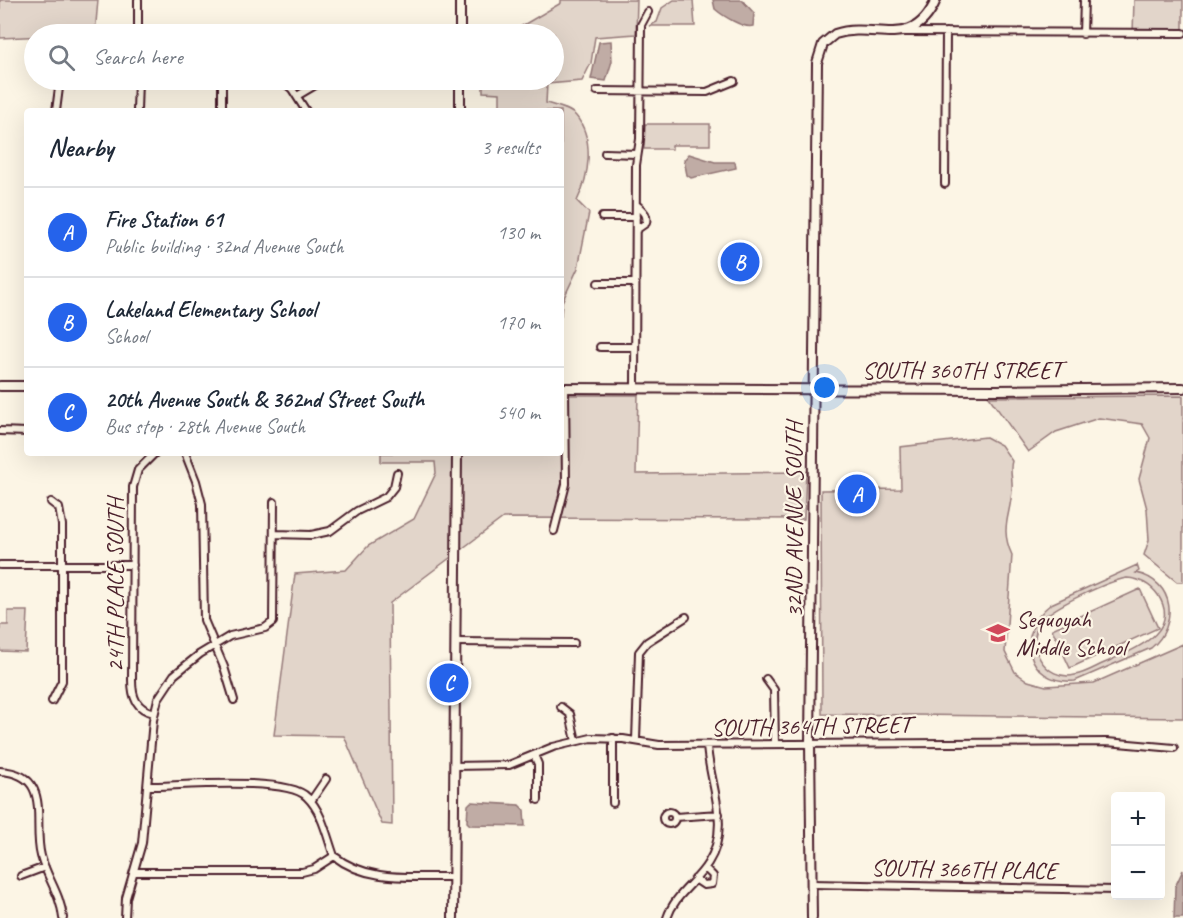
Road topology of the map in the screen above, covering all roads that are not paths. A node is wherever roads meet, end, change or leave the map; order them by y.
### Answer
1 (138, 0) edge
2 (460, 0) edge
3 (936, 0) edge
4 (1084, 0) edge
5 (648, 12) dead end
6 (138, 24) edge
7 (460, 24) edge
8 (903, 32) junction
9 (946, 32) junction
10 (1183, 33) edge
11 (1083, 34) junction
12 (734, 81) dead end
13 (59, 90) edge
14 (138, 90) edge
15 (222, 90) edge
16 (291, 90) edge
17 (307, 90) edge
18 (460, 90) edge
19 (597, 91) dead end
20 (640, 92) junction
21 (297, 96) junction
22 (56, 108) edge
23 (137, 108) edge
24 (222, 108) edge
25 (304, 108) edge
26 (459, 108) edge
27 (605, 153) dead end
28 (637, 154) junction
29 (945, 184) dead end
30 (636, 204) junction
31 (602, 217) dead end
32 (636, 217) junction
33 (636, 230) junction
34 (598, 283) dead end
35 (635, 284) junction
36 (600, 346) dead end
37 (635, 347) junction
38 (0, 386) edge
39 (24, 386) edge
40 (564, 388) edge
41 (635, 388) junction
42 (1183, 388) edge
43 (814, 389) junction
44 (564, 420) edge
45 (0, 432) edge
46 (24, 432) edge
47 (148, 456) edge
48 (186, 456) edge
49 (457, 456) edge
50 (397, 473) dead end
51 (51, 501) dead end
52 (274, 501) dead end
53 (554, 531) dead end
54 (275, 534) junction
55 (0, 565) edge
56 (62, 565) junction
57 (133, 565) junction
58 (686, 617) dead end
59 (455, 642) junction
60 (574, 643) dead end
61 (214, 645) junction
62 (766, 679) dead end
63 (234, 700) dead end
64 (52, 701) dead end
65 (561, 707) dead end
66 (154, 713) junction
67 (613, 738) junction
68 (636, 740) junction
69 (576, 741) junction
70 (775, 744) junction
71 (810, 744) junction
72 (706, 746) junction
73 (1174, 748) dead end
74 (534, 755) junction
75 (454, 766) junction
76 (0, 771) edge
77 (326, 779) dead end
78 (148, 786) junction
79 (538, 800) dead end
80 (311, 801) junction
81 (613, 803) dead end
82 (719, 814) junction
83 (675, 817) dead end
84 (334, 856) junction
85 (45, 867) junction
86 (705, 868) junction
87 (136, 872) junction
88 (21, 876) dead end
89 (453, 877) junction
90 (695, 879) junction
91 (812, 884) junction
92 (1111, 890) edge
93 (63, 918) edge
94 (125, 918) edge
95 (453, 918) edge
96 (668, 918) edge
97 (812, 918) edge

1 - 6 street
2 - 7 street
3 - 8 street
4 - 11 street
5 - 20 street
8 - 9 street
8 - 43 street, 32ND AVENUE SOUTH
9 - 11 street
9 - 29 street
10 - 11 street
12 - 20 street
13 - 22 street
14 - 23 street
15 - 24 street
16 - 21 street
17 - 21 street
18 - 26 street
19 - 20 street
20 - 28 street
21 - 25 street
27 - 28 street
28 - 30 street
30 - 32 street
30 - 33 street
31 - 32 street
32 - 33 street
33 - 35 street
34 - 35 street
35 - 37 street
36 - 37 street
37 - 41 street
38 - 39 street
40 - 41 street, SOUTH 360TH STREET
41 - 43 street, SOUTH 360TH STREET
42 - 43 street, SOUTH 360TH STREET
43 - 71 street, 32ND AVENUE SOUTH
44 - 53 street
45 - 46 street
47 - 57 street, 24TH PLACE SOUTH
48 - 61 street
49 - 59 street
50 - 54 street
51 - 56 street
52 - 54 street
54 - 61 street
55 - 56 street
56 - 57 street
56 - 64 street
57 - 66 street, 24TH PLACE SOUTH
58 - 68 street
59 - 60 street
59 - 75 street
61 - 63 street
61 - 66 street
62 - 70 street
65 - 69 street
66 - 78 street
67 - 68 street, SOUTH 364TH STREET
67 - 69 street, SOUTH 364TH STREET
67 - 81 street
68 - 72 street, SOUTH 364TH STREET
69 - 74 street, SOUTH 364TH STREET
70 - 71 street, SOUTH 364TH STREET
70 - 72 street, SOUTH 364TH STREET
71 - 73 street, SOUTH 364TH STREET
71 - 91 street, 32ND AVENUE SOUTH
72 - 82 street
74 - 75 street, SOUTH 364TH STREET
74 - 79 street
75 - 89 street
76 - 85 street
77 - 80 street
78 - 80 street
78 - 87 street
80 - 84 street
82 - 83 street
82 - 86 street
84 - 87 street
84 - 89 street
85 - 88 street
85 - 93 street
86 - 90 street
86 - 90 street
87 - 94 street
89 - 95 street
90 - 96 street
91 - 92 street, SOUTH 366TH PLACE
91 - 97 street, 32ND AVENUE SOUTH

